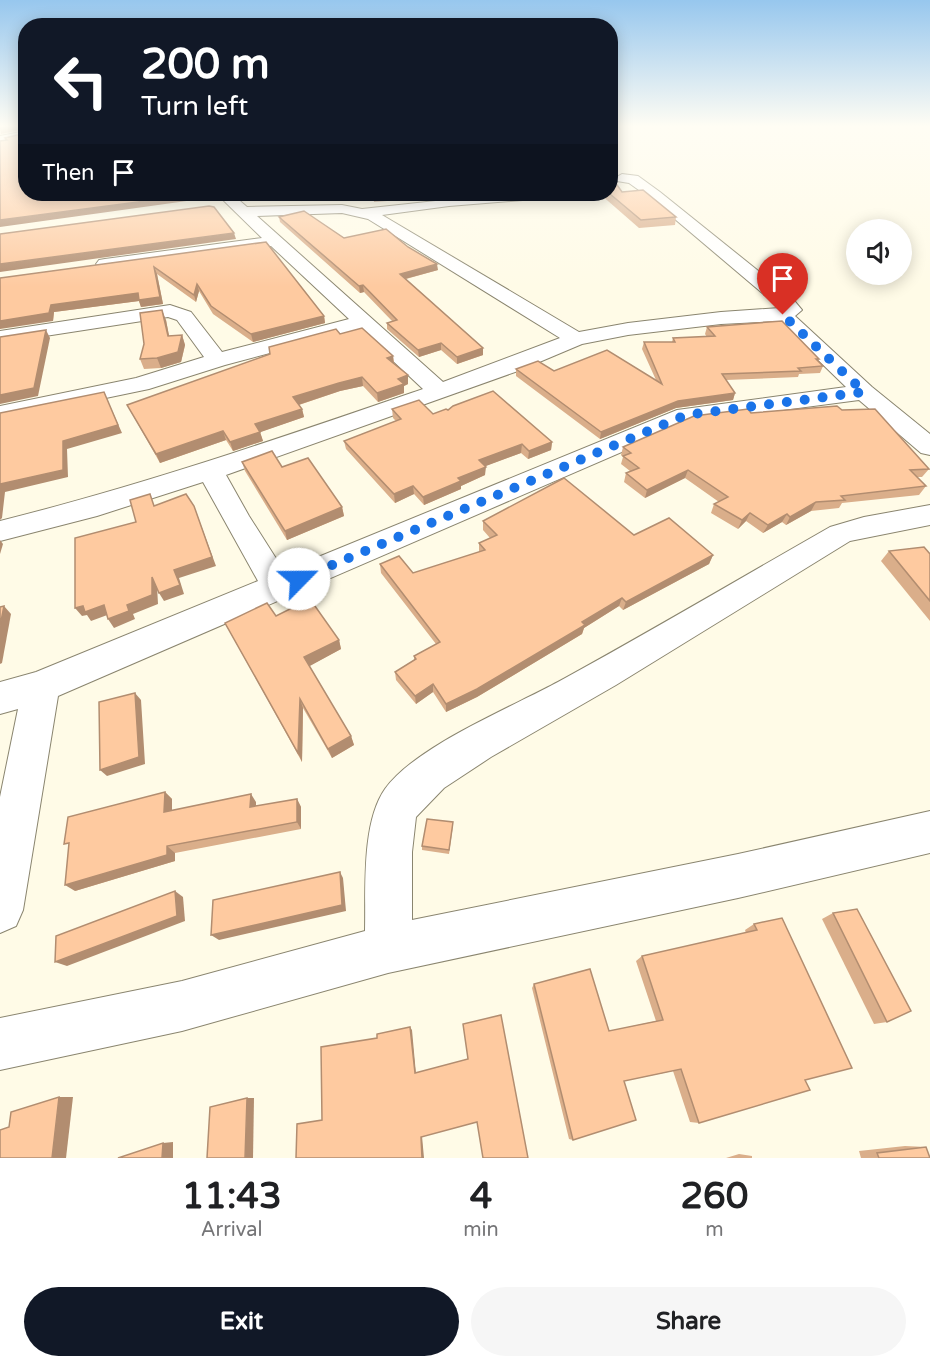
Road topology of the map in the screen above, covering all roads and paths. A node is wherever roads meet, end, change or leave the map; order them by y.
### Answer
1 (633, 179) edge
2 (459, 201) edge
3 (243, 204) edge
4 (213, 206) edge
5 (364, 213) junction
6 (273, 240) junction
7 (87, 267) edge
8 (783, 315) junction
9 (365, 321) junction
10 (0, 337) edge
11 (576, 339) junction
12 (217, 360) junction
13 (438, 390) junction
14 (864, 392) junction
15 (0, 413) edge
16 (930, 447) edge
17 (211, 471) junction
18 (930, 515) edge
19 (0, 531) edge
20 (278, 588) junction
21 (40, 686) junction
22 (0, 698) edge
23 (930, 832) edge
24 (0, 910) edge
25 (388, 949) junction
26 (0, 1044) edge

1 - 8 street
2 - 5 street
3 - 4 street
3 - 5 street
3 - 6 street
5 - 11 street
6 - 7 street
6 - 9 street
8 - 11 street
8 - 14 street
9 - 12 street
9 - 13 street
10 - 12 street
11 - 13 street
12 - 15 street
13 - 17 street
14 - 16 street
14 - 20 street
17 - 19 street
17 - 20 street
18 - 25 street
20 - 21 street
21 - 22 street
21 - 24 street
23 - 25 street
25 - 26 street

